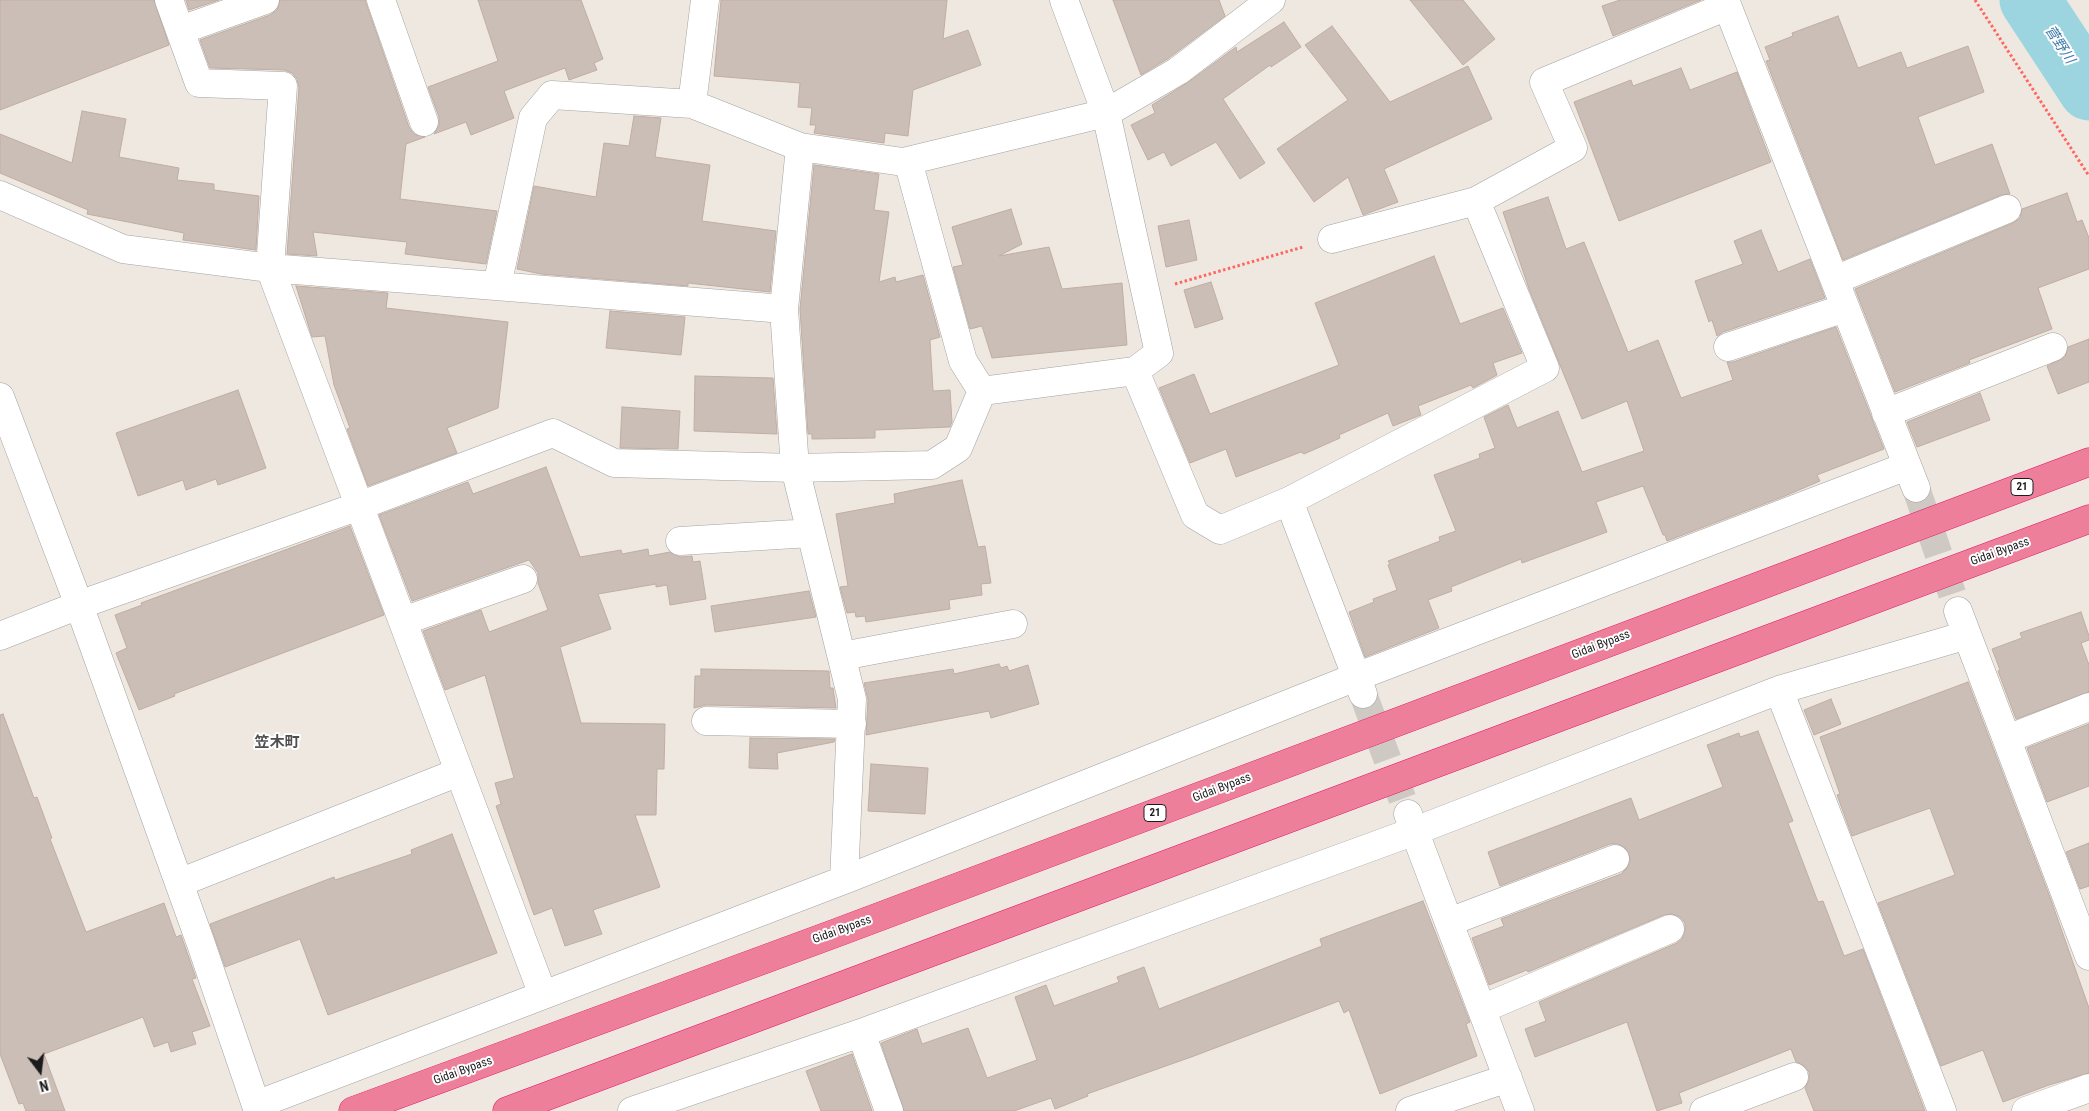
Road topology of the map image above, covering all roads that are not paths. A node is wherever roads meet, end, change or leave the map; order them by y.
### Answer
1 (169, 0) edge
2 (265, 0) edge
3 (381, 0) edge
4 (705, 0) edge
5 (1064, 0) edge
6 (1271, 0) edge
7 (1726, 3) edge
8 (181, 30) junction
9 (692, 104) junction
10 (1106, 113) junction
11 (424, 122) dead end
12 (800, 146) junction
13 (908, 161) junction
14 (0, 195) edge
15 (1476, 201) junction
16 (2006, 209) dead end
17 (1332, 239) road end
18 (270, 268) junction
19 (1834, 280) junction
20 (498, 286) junction
21 (1845, 308) junction
22 (784, 309) junction
23 (1728, 346) dead end
24 (2053, 347) dead end
25 (1135, 371) junction
26 (982, 391) junction
27 (0, 397) edge
28 (1886, 413) junction
29 (2089, 462) edge
30 (795, 468) junction
31 (1289, 502) junction
32 (359, 506) junction
33 (2089, 519) edge
34 (811, 533) junction
35 (680, 541) dead end
36 (523, 579) dead end
37 (79, 605) junction
38 (403, 622) junction
39 (1013, 624) dead end
40 (0, 636) edge
41 (842, 656) junction
42 (1360, 685) junction
43 (1778, 690) junction
44 (2089, 707) edge
45 (706, 721) dead end
46 (852, 724) junction
47 (2007, 739) junction
48 (459, 772) junction
49 (1412, 822) junction
50 (1615, 858) dead end
51 (844, 880) junction
52 (179, 883) junction
53 (1449, 922) junction
54 (1670, 929) dead end
55 (2086, 941) edge
56 (543, 995) junction
57 (1482, 1009) junction
58 (860, 1033) junction
59 (1794, 1077) dead end
60 (1508, 1078) junction
61 (2089, 1088) edge
62 (257, 1108) edge
63 (353, 1111) edge
64 (507, 1111) edge
65 (632, 1111) edge
66 (889, 1111) edge
67 (1410, 1111) edge
68 (1520, 1111) edge
69 (1704, 1111) edge
70 (1942, 1111) edge
71 (2026, 1111) edge

1 - 8 street
2 - 8 street
3 - 11 street
4 - 9 street
5 - 10 street
6 - 10 street
7 - 15 street
7 - 19 street
8 - 18 street
9 - 12 street
9 - 20 street
10 - 13 street
10 - 25 street
12 - 13 street
12 - 22 street
13 - 26 street
14 - 18 street
15 - 17 street
15 - 31 street
16 - 19 street
18 - 20 street
18 - 32 street
19 - 21 street
20 - 22 street
21 - 23 street
21 - 28 street
22 - 30 street
24 - 28 street
25 - 26 street
25 - 31 street
26 - 30 street
27 - 37 street
28 - 42 street
29 - 63 highway, Gidai Bypass / 21
30 - 32 street
30 - 34 street
31 - 42 street
32 - 37 street
32 - 38 street
33 - 64 highway, Gidai Bypass
34 - 35 street
34 - 41 street
36 - 38 street
37 - 40 street
37 - 52 street
38 - 48 street
39 - 41 street
41 - 46 street
42 - 51 street
43 - 47 street
43 - 49 street
43 - 70 street
44 - 47 street
45 - 46 street
46 - 51 street
47 - 55 street
48 - 52 street
48 - 56 street
49 - 53 street
49 - 58 street
50 - 53 street
51 - 56 street
52 - 62 street
53 - 57 street
54 - 57 street
56 - 62 street
57 - 60 street
58 - 65 street
58 - 66 street
59 - 69 street
60 - 67 street
60 - 68 street
61 - 71 street

